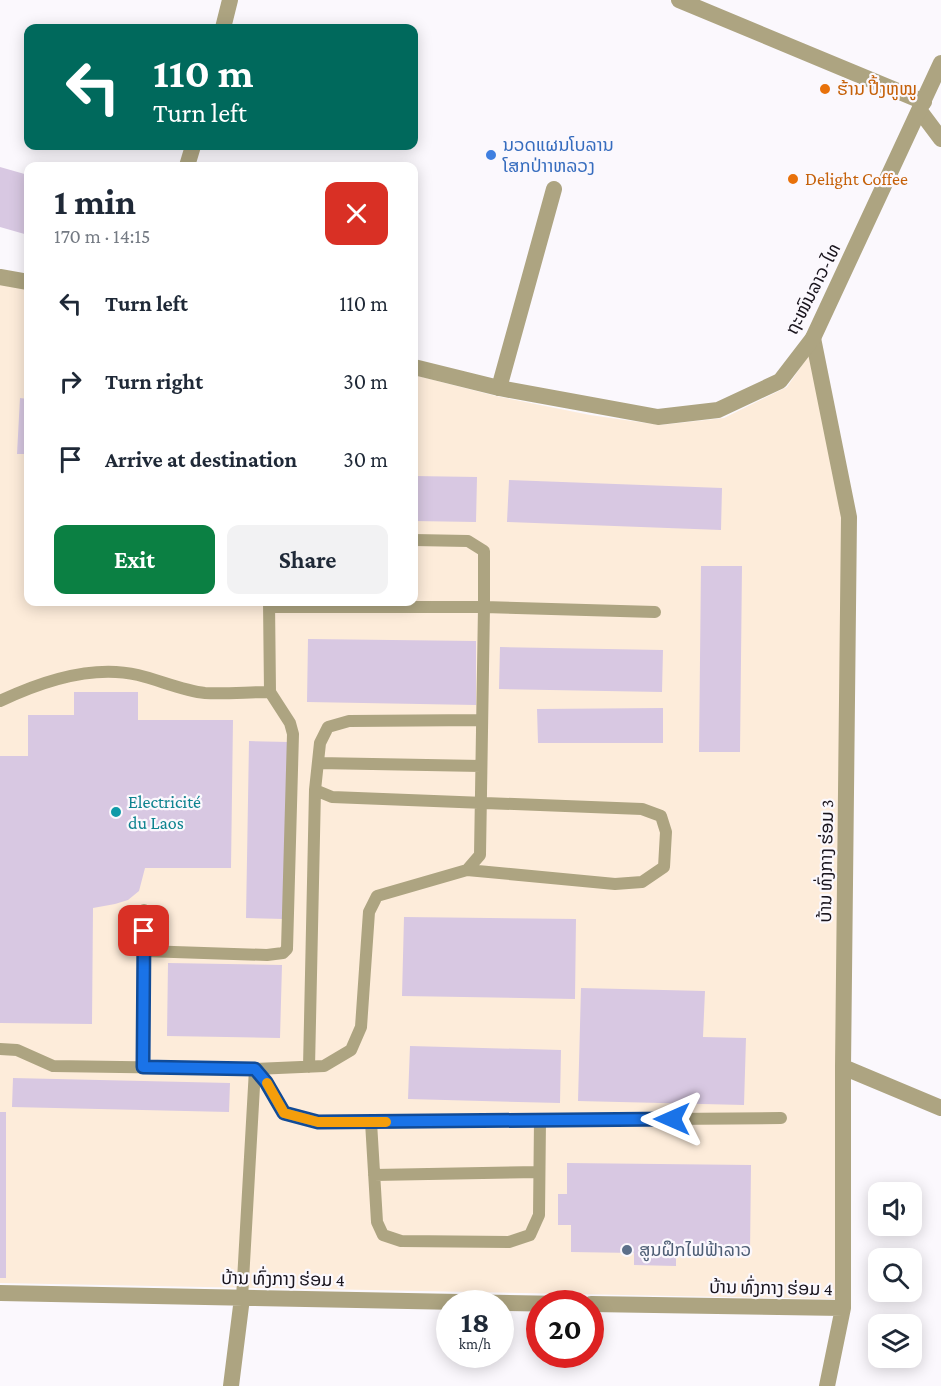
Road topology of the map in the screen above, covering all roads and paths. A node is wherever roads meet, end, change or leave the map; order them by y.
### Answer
1 (230, 0) edge
2 (680, 0) edge
3 (224, 24) edge
4 (941, 63) edge
5 (922, 106) junction
6 (941, 139) edge
7 (554, 189) dead end
8 (0, 277) edge
9 (24, 281) edge
10 (813, 338) junction
11 (418, 368) edge
12 (500, 388) junction
13 (418, 540) edge
14 (269, 606) edge
15 (412, 606) edge
16 (484, 607) junction
17 (655, 612) dead end
18 (270, 692) junction
19 (0, 701) edge
20 (482, 720) junction
21 (318, 763) junction
22 (481, 766) junction
23 (315, 790) junction
24 (481, 804) junction
25 (467, 870) junction
26 (144, 910) dead end
27 (144, 951) junction
28 (0, 1049) edge
29 (309, 1066) junction
30 (143, 1067) junction
31 (843, 1067) junction
32 (255, 1069) junction
33 (941, 1108) edge
34 (781, 1118) dead end
35 (540, 1120) junction
36 (371, 1122) junction
37 (539, 1172) junction
38 (374, 1175) junction
39 (0, 1293) edge
40 (242, 1298) junction
41 (526, 1303) edge
42 (604, 1304) edge
43 (843, 1308) junction
44 (231, 1386) edge
45 (827, 1386) edge

1 - 3 street
2 - 5 street
4 - 5 street, ຖະໜົນລາວ-ໄທ
5 - 6 street
5 - 10 street, ຖະໜົນລາວ-ໄທ
7 - 12 street
8 - 9 street
10 - 12 street, ຖະໜົນລາວ-ໄທ
10 - 31 street, ບ້ານ ທົ່ງກາງ ຮ່ອມ 3
11 - 12 street, ຖະໜົນລາວ-ໄທ
13 - 16 lane
14 - 18 lane
15 - 16 lane
16 - 17 lane
16 - 20 lane
18 - 19 lane
18 - 27 lane
20 - 21 lane
20 - 22 lane
21 - 22 lane
21 - 23 lane
22 - 24 lane
23 - 24 lane
23 - 29 lane
24 - 25 lane
24 - 25 lane
25 - 29 lane
26 - 27 lane
27 - 30 lane
28 - 30 lane
29 - 32 lane
30 - 32 lane
31 - 33 street
31 - 43 street, ບ້ານ ທົ່ງກາງ ຮ່ອມ 3
32 - 36 lane
32 - 40 lane
34 - 35 lane
35 - 36 lane
35 - 37 lane
36 - 38 lane
37 - 38 lane
37 - 38 lane
39 - 40 street, ບ້ານ ທົ່ງກາງ ຮ່ອມ 4
40 - 41 street, ບ້ານ ທົ່ງກາງ ຮ່ອມ 4
40 - 44 street
42 - 43 street, ບ້ານ ທົ່ງກາງ ຮ່ອມ 4
43 - 45 street, ບ້ານ ທົ່ງກາງ ຮ່ອມ 3

